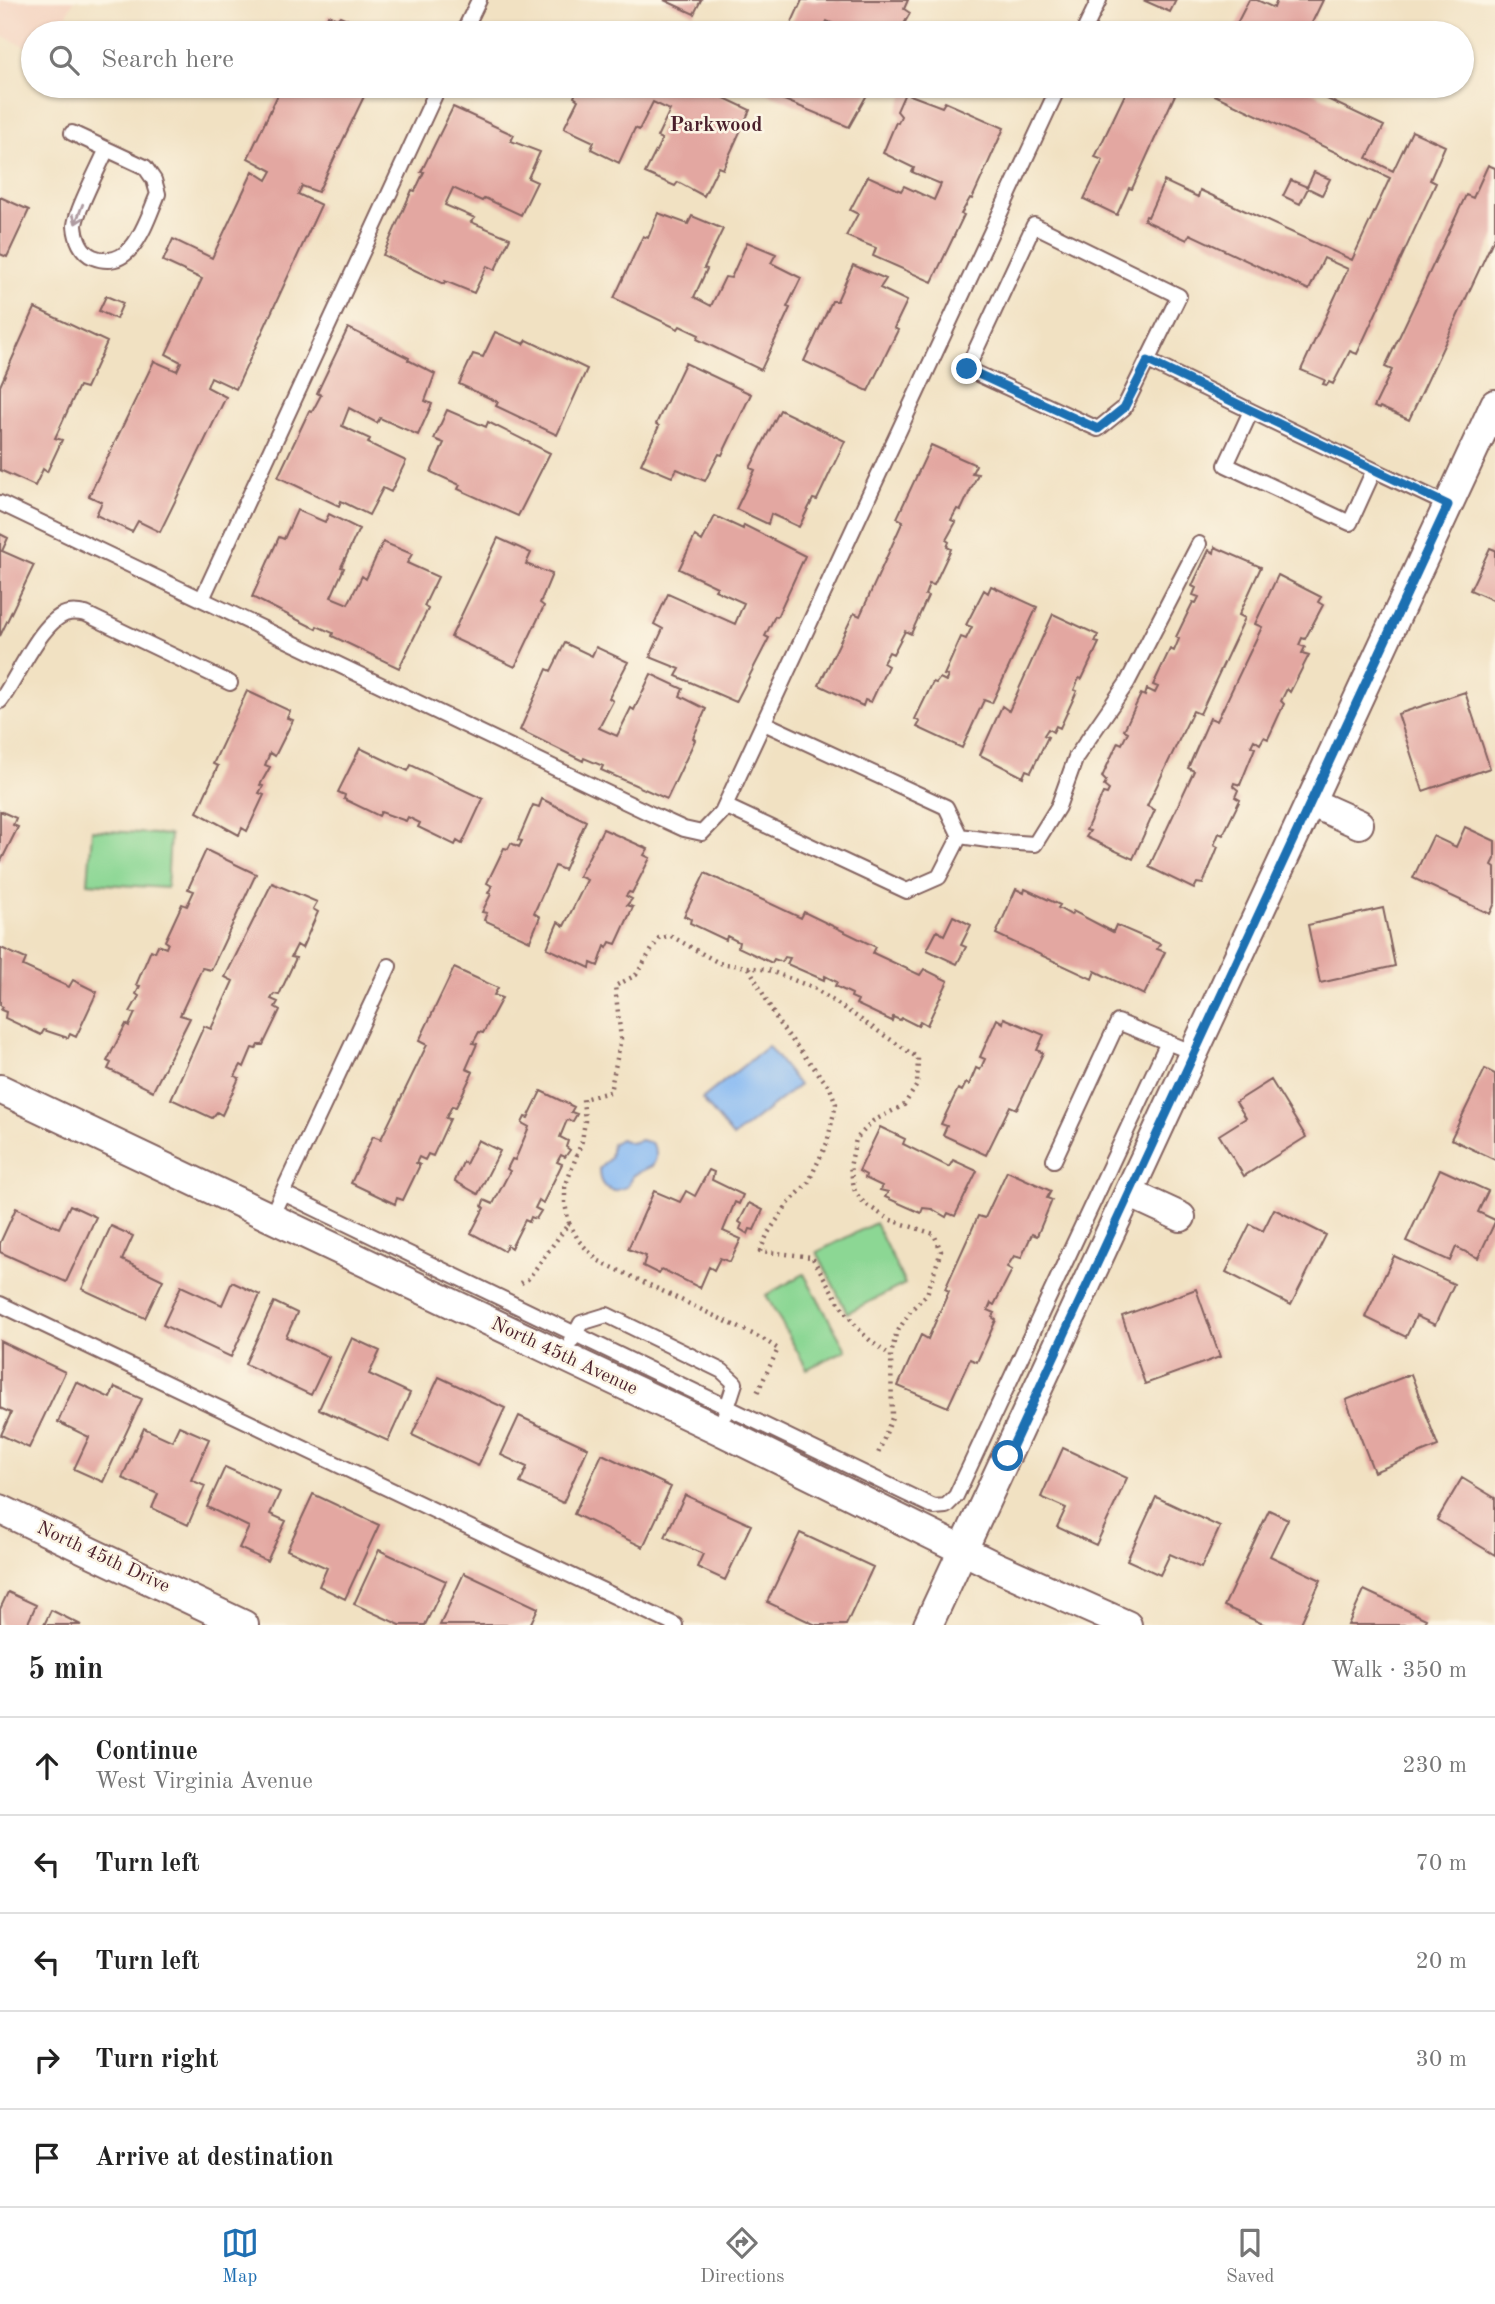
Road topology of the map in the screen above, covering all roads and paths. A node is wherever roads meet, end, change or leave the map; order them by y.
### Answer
1 (479, 0) edge
2 (1099, 0) edge
3 (469, 21) edge
4 (1089, 21) edge
5 (433, 98) edge
6 (1053, 98) edge
7 (72, 133) dead end
8 (106, 151) junction
9 (1148, 361) junction
10 (1495, 404) edge
11 (1251, 411) junction
12 (1485, 449) edge
13 (1374, 470) junction
14 (0, 503) edge
15 (1448, 505) junction
16 (1199, 544) dead end
17 (202, 598) junction
18 (230, 683) dead end
19 (0, 701) edge
20 (764, 723) junction
21 (1310, 802) junction
22 (725, 806) junction
23 (1359, 824) dead end
24 (960, 836) junction
25 (389, 965) dead end
26 (748, 968) junction
27 (1168, 1042) junction
28 (1194, 1053) junction
29 (0, 1089) edge
30 (1054, 1160) dead end
31 (283, 1193) junction
32 (1129, 1193) junction
33 (1181, 1217) dead end
34 (270, 1219) junction
35 (569, 1223) junction
36 (496, 1297) junction
37 (0, 1304) edge
38 (569, 1346) junction
39 (891, 1354) junction
40 (747, 1416) junction
41 (723, 1418) junction
42 (868, 1475) junction
43 (0, 1509) edge
44 (964, 1551) junction
45 (244, 1625) edge
46 (675, 1625) edge
47 (928, 1625) edge
48 (1127, 1625) edge

1 - 3 lane
2 - 4 lane
5 - 17 lane
6 - 20 lane
7 - 8 lane
8 -> 8 lane
9 - 9 lane
9 - 11 lane
10 - 12 street
11 - 13 lane
11 - 13 lane
12 - 15 street
13 - 15 lane
14 - 17 lane
15 - 21 street
16 - 24 lane
17 - 22 lane
18 - 19 lane
20 - 22 lane
20 - 24 lane
21 - 23 street
21 - 28 street
22 - 24 lane
25 - 31 lane
26 - 35 path
26 - 39 path
26 - 39 path
27 - 28 lane
27 - 30 lane
27 - 42 lane
28 - 32 street
29 - 34 street, North 45th Avenue
31 - 34 lane
31 - 36 lane
32 - 33 street
32 - 44 street
34 - 38 street, North 45th Avenue
35 - 36 path
35 - 40 path
36 - 38 lane
37 - 46 lane
38 - 41 street, North 45th Avenue
38 - 41 lane
39 - 42 path
40 - 41 lane
40 - 42 lane
41 - 44 street, North 45th Avenue
43 - 45 street, North 45th Drive
44 - 47 street
44 - 48 street, North 45th Avenue

